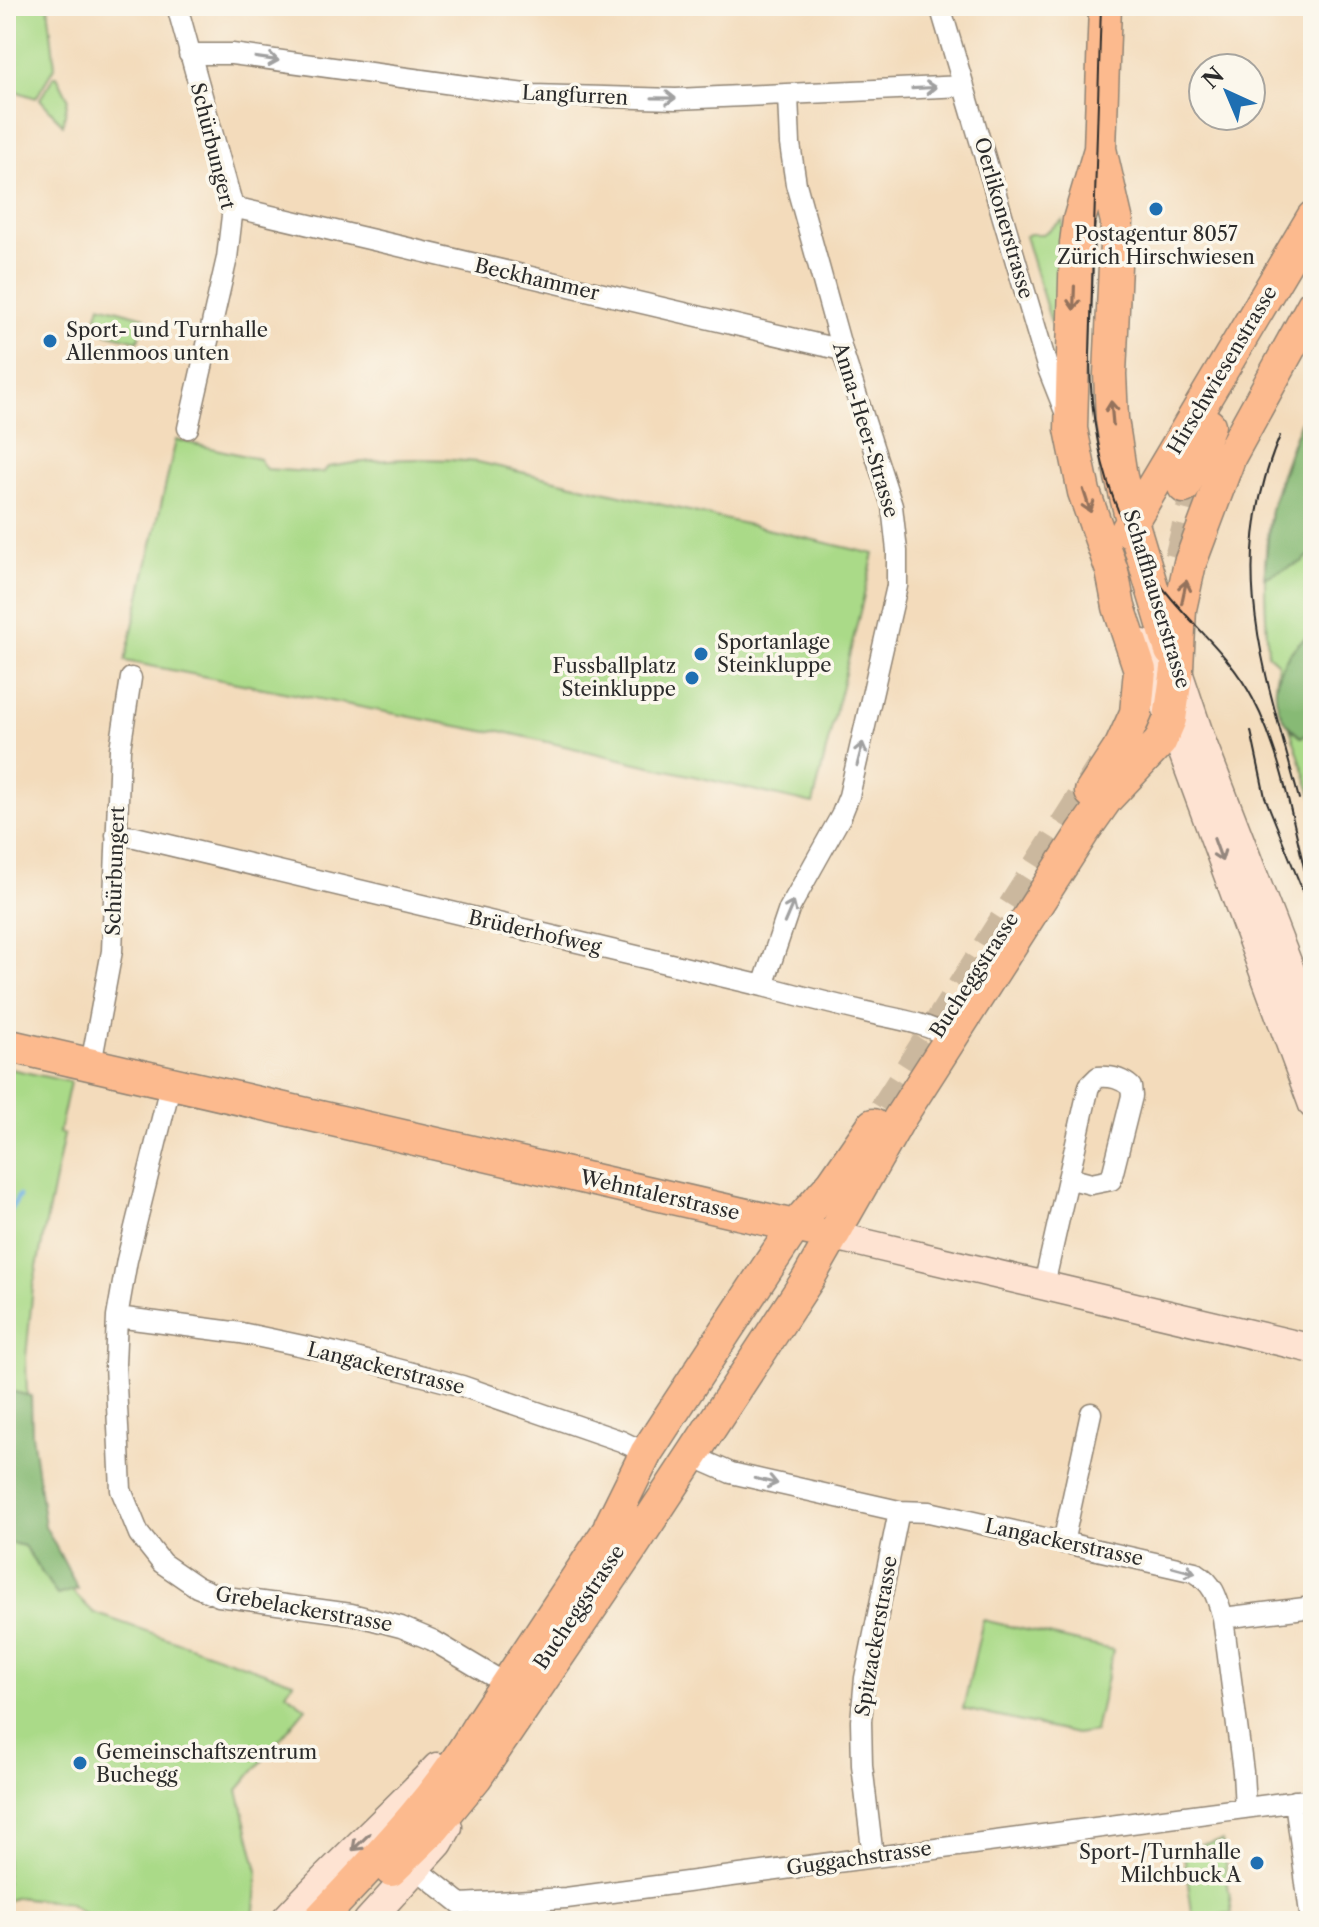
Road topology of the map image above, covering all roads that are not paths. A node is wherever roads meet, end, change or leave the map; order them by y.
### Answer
1 (177, 6) edge
2 (940, 6) edge
3 (1105, 6) edge
4 (189, 54) junction
5 (964, 86) junction
6 (788, 95) junction
7 (1100, 149) junction
8 (233, 207) junction
9 (1313, 217) edge
10 (1313, 246) edge
11 (1313, 277) edge
12 (1313, 305) edge
13 (842, 350) junction
14 (188, 428) dead end
15 (1071, 429) junction
16 (1133, 524) junction
17 (1112, 571) junction
18 (1128, 605) junction
19 (1177, 669) junction
20 (131, 678) dead end
21 (1136, 713) joint
22 (1170, 719) junction
23 (1143, 760) junction
24 (1191, 777) junction
25 (116, 835) junction
26 (763, 986) junction
27 (1313, 1029) edge
28 (944, 1034) junction
29 (6, 1045) edge
30 (91, 1064) junction
31 (171, 1082) junction
32 (1313, 1105) edge
33 (1068, 1178) junction
34 (795, 1226) junction
35 (834, 1236) junction
36 (1044, 1285) junction
37 (117, 1317) junction
38 (1313, 1349) edge
39 (1091, 1413) dead end
40 (646, 1453) junction
41 (692, 1456) junction
42 (899, 1511) junction
43 (610, 1526) junction
44 (1063, 1543) junction
45 (1313, 1607) edge
46 (1223, 1618) junction
47 (506, 1684) junction
48 (478, 1727) junction
49 (1304, 1800) edge
50 (1245, 1808) junction
51 (873, 1857) junction
52 (404, 1870) junction
53 (1310, 1890) edge
54 (284, 1921) edge
55 (318, 1921) edge
56 (343, 1921) edge
57 (368, 1921) edge
58 (1311, 1921) edge

1 - 4 street, Schürbungert
2 - 5 street, Oerlikonerstrasse
3 - 7 main road, Schaffhauserstrasse
4 -> 6 street, Langfurren
4 - 8 street, Schürbungert
6 -> 5 street, Langfurren
5 - 15 street, Oerlikonerstrasse
6 - 13 street, Anna-Heer-Strasse
7 -> 15 main road, Schaffhauserstrasse
16 -> 7 main road, Schaffhauserstrasse
8 - 13 street, Beckhammer
8 - 14 street, Schürbungert
9 - 16 main road, Hirschwiesenstrasse
10 - 11 main road
19 -> 12 main road
26 -> 13 street, Anna-Heer-Strasse
15 -> 17 main road, Schaffhauserstrasse
16 - 17 main road, Hirschwiesenstrasse
16 - 18 street, Hirschwiesenstrasse
16 - 19 main road, Schaffhauserstrasse
17 - 18 street, Schaffhauserstrasse
17 - 21 main road, Schaffhauserstrasse
18 - 22 street, Schaffhauserstrasse
19 - 22 main road, Bucheggstrasse
19 - 27 street, Schaffhauserstrasse
20 - 25 street, Schürbungert
21 - 28 main road, Bucheggstrasse
22 - 23 main road, Bucheggstrasse
22 - 24 street, Schaffhauserstrasse
23 - 24 street
23 - 28 main road, Bucheggstrasse
24 -> 32 street, Schaffhauserstrasse
25 - 26 street, Brüderhofweg
25 - 30 street, Schürbungert
26 - 28 street, Brüderhofweg
28 - 34 main road, Bucheggstrasse
28 - 35 main road, Bucheggstrasse
29 - 30 main road, Wehntalerstrasse
30 - 31 main road, Wehntalerstrasse
31 - 34 main road, Wehntalerstrasse
31 - 37 street, Grebelackerstrasse
33 - 33 street
33 - 36 street
34 - 35 main road, Wehntalerstrasse
34 - 40 main road, Bucheggstrasse
35 - 36 street, Wehntalerstrasse
35 - 41 main road, Bucheggstrasse
36 - 38 street, Wehntalerstrasse
37 - 40 street, Langackerstrasse
37 - 47 street, Grebelackerstrasse
39 - 44 street
40 - 43 main road, Bucheggstrasse
41 -> 42 street, Langackerstrasse
41 - 52 main road, Bucheggstrasse
42 - 44 street, Langackerstrasse
42 - 51 street, Spitzackerstrasse
43 - 47 main road, Bucheggstrasse
43 - 52 main road, Bucheggstrasse
44 -> 46 street, Langackerstrasse
45 - 46 street
46 - 50 street, Langackerstrasse
47 - 48 main road, Bucheggstrasse
48 -> 54 street, Bucheggstrasse
48 - 55 main road, Bucheggstrasse
49 - 50 street, Guggachstrasse
49 - 53 street
50 - 51 street, Guggachstrasse
51 - 52 street, Guggachstrasse
52 - 56 main road, Bucheggstrasse
52 - 57 street, Bucheggstrasse
53 - 58 street

